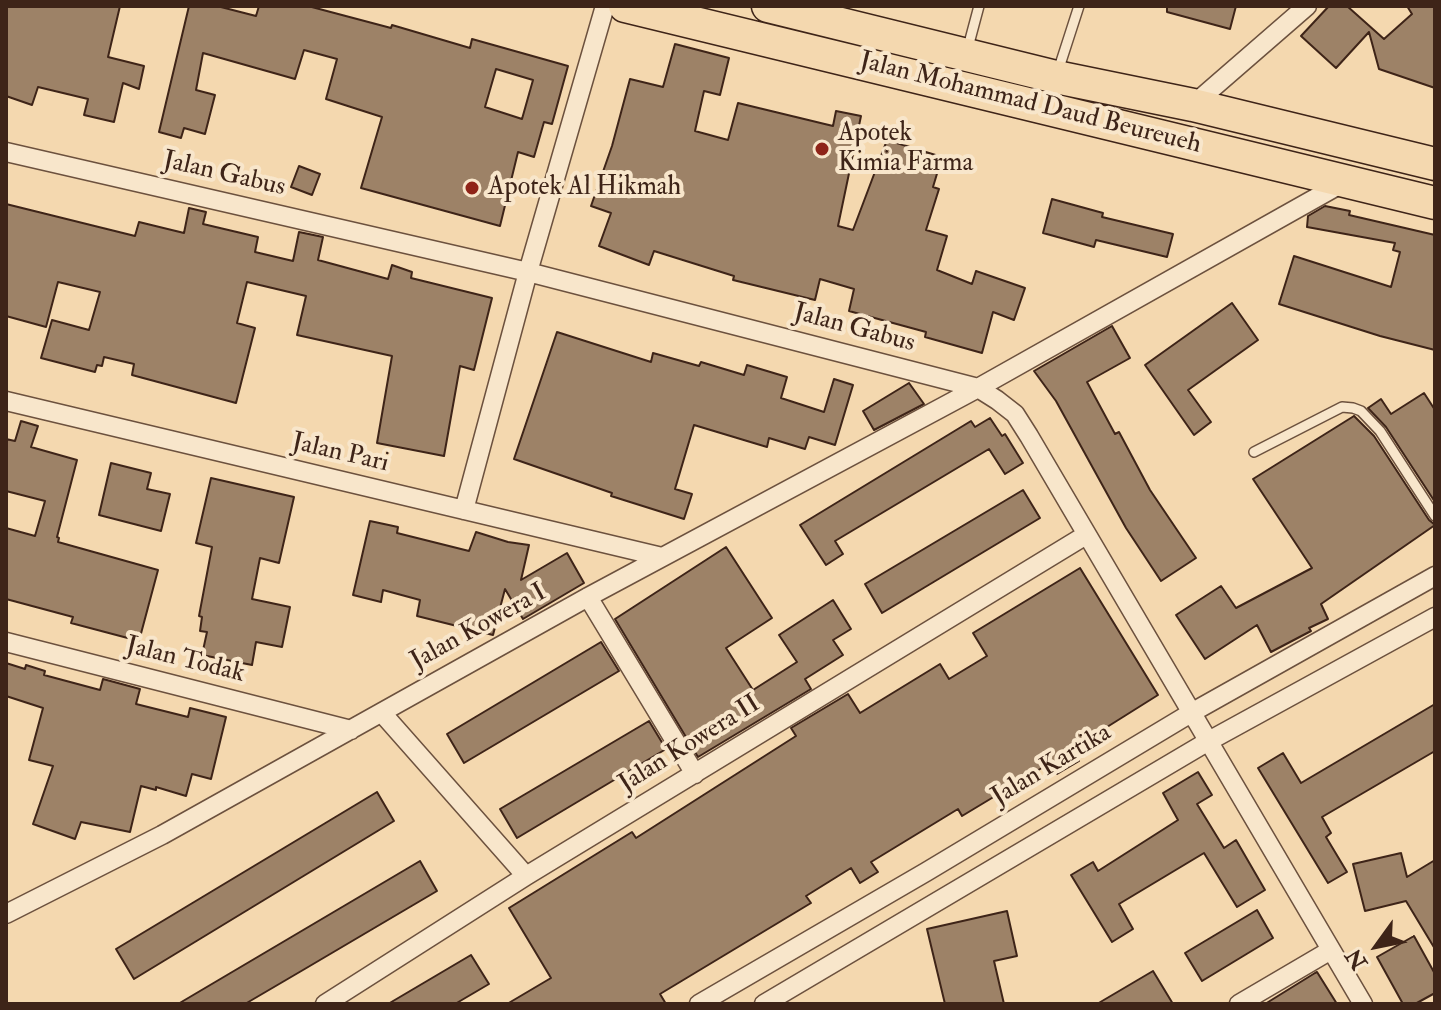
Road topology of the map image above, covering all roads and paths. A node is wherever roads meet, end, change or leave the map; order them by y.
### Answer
1 (605, 6) edge
2 (625, 6) edge
3 (979, 6) edge
4 (1079, 6) edge
5 (1307, 6) edge
6 (773, 7) edge
7 (966, 54) junction
8 (1056, 77) junction
9 (1193, 105) junction
10 (6, 152) edge
11 (1435, 164) edge
12 (1346, 181) junction
13 (1435, 203) edge
14 (528, 272) junction
15 (978, 388) junction
16 (6, 401) edge
17 (1254, 452) dead end
18 (464, 510) junction
19 (1435, 516) edge
20 (1086, 535) junction
21 (662, 557) junction
22 (1435, 576) edge
23 (588, 597) junction
24 (1435, 617) edge
25 (6, 642) edge
26 (382, 713) junction
27 (1191, 713) junction
28 (351, 730) junction
29 (1207, 742) junction
30 (695, 774) junction
31 (926, 872) junction
32 (526, 876) junction
33 (939, 901) junction
34 (9, 910) edge
35 (1331, 950) junction
36 (325, 1004) edge
37 (699, 1004) edge
38 (764, 1004) edge
39 (1239, 1004) edge
40 (1363, 1004) edge

1 - 14 street
2 - 12 highway, Jalan Mohammad Daud Beureueh
3 - 7 lane
4 - 8 lane
5 - 9 street
6 - 7 highway, Jalan Mohammad Daud Beureueh
7 - 8 highway, Jalan Mohammad Daud Beureueh
8 - 9 highway, Jalan Mohammad Daud Beureueh
9 - 11 highway, Jalan Mohammad Daud Beureueh
10 - 14 street, Jalan Gabus
12 - 13 highway, Jalan Mohammad Daud Beureueh
12 - 15 street, Jalan Kowera I
14 - 15 street, Jalan Gabus
14 - 18 street
15 - 20 street, Jalan Gabus
15 - 21 street, Jalan Kowera I
16 - 18 street, Jalan Pari
17 - 19 lane
18 - 21 street, Jalan Pari
20 - 27 street, Jalan Gabus
20 - 30 street, Jalan Kowera II
21 - 23 street, Jalan Kowera I
22 - 27 street, Jalan Kartika
23 - 26 street, Jalan Kowera I
23 - 30 street
24 - 29 street
25 - 28 street, Jalan Todak
26 - 28 street, Jalan Kowera I
26 - 32 street
27 - 29 street, Jalan Gabus
27 - 31 street, Jalan Kartika
28 - 34 street, Jalan Kowera I
29 - 33 street
29 - 35 street, Jalan Gabus
30 - 32 street, Jalan Kowera II
31 - 33 street
31 - 37 street, Jalan Kartika
32 - 36 street, Jalan Kowera II
33 - 38 street
35 - 39 street
35 - 40 street, Jalan Gabus

